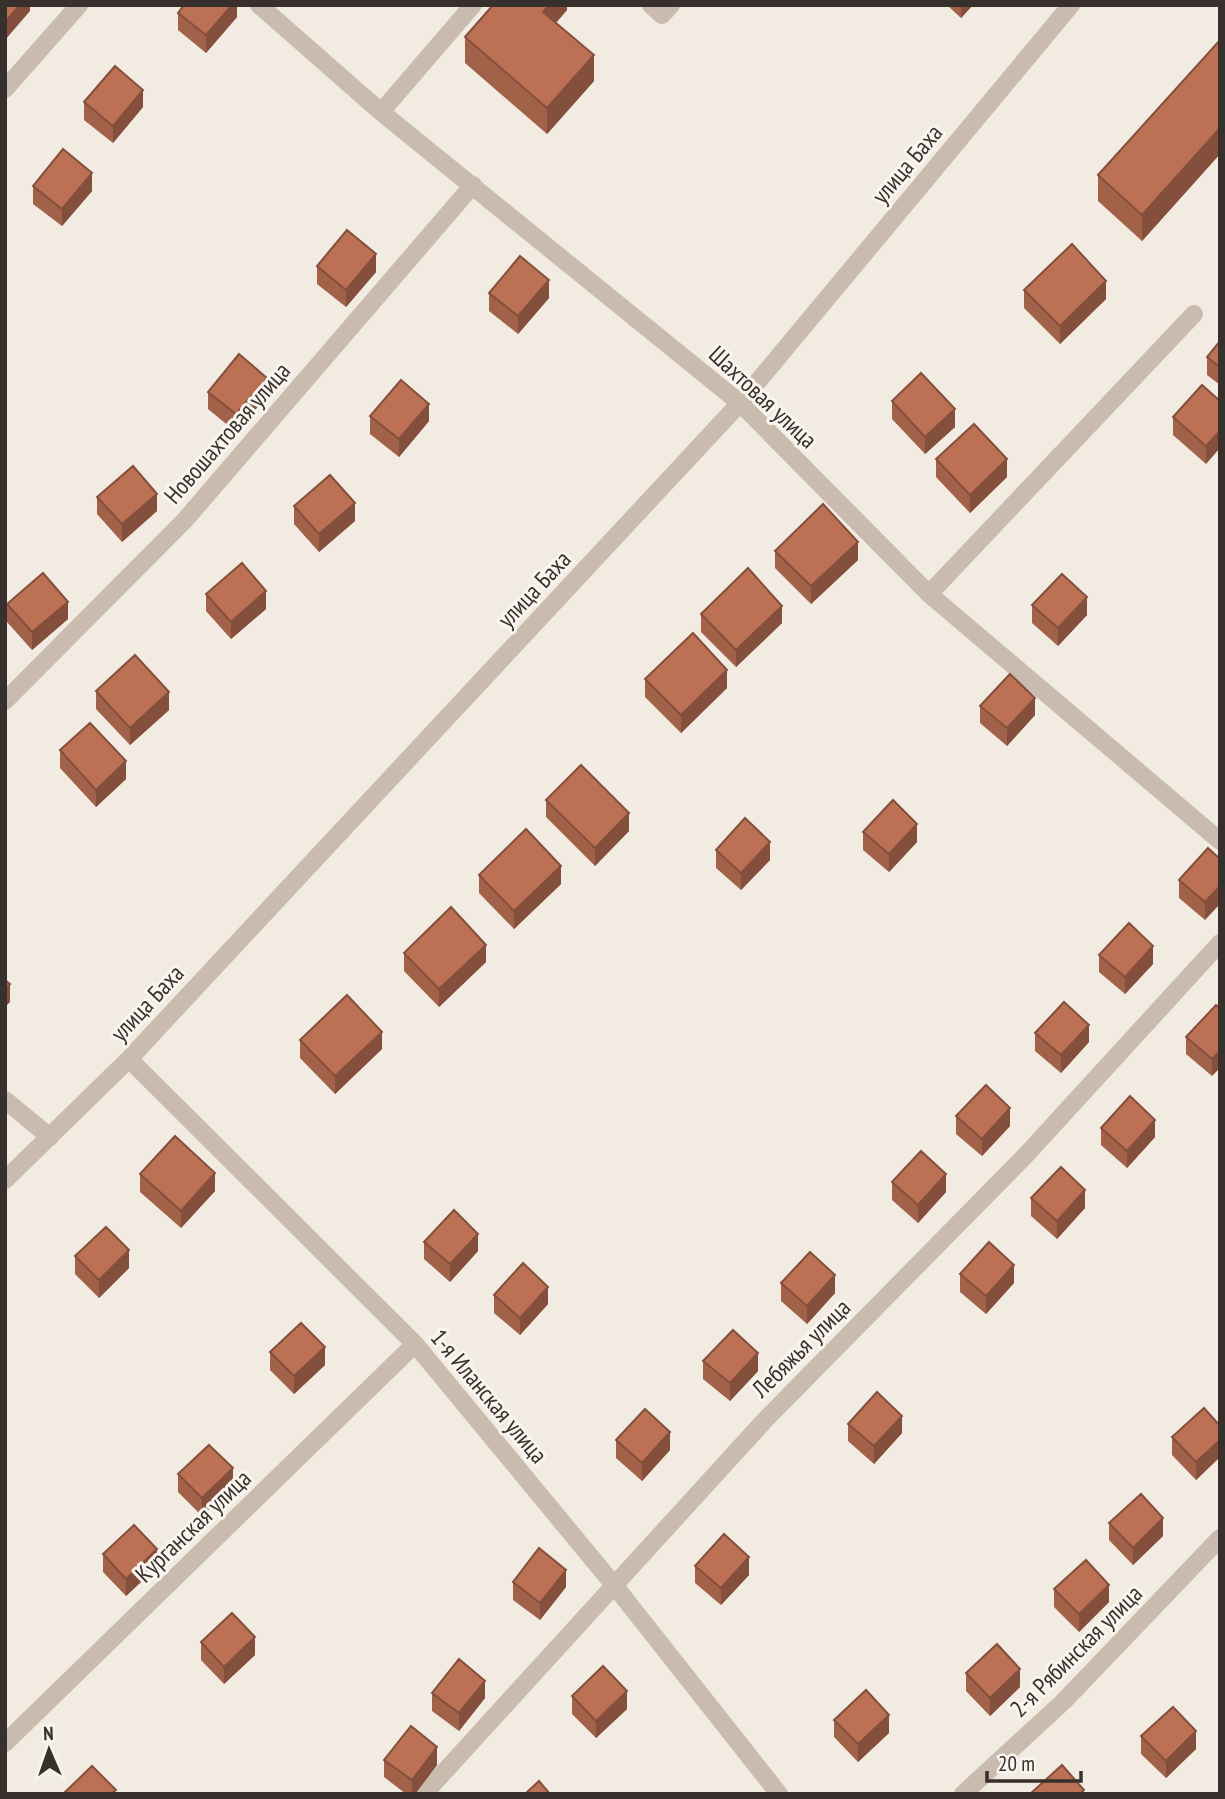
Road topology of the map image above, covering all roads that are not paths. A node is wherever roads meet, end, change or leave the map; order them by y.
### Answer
1 (79, 5) edge
2 (259, 5) edge
3 (473, 5) edge
4 (651, 5) edge
5 (671, 5) edge
6 (1071, 5) edge
7 (5, 89) edge
8 (380, 112) junction
9 (473, 185) junction
10 (1194, 314) dead end
11 (740, 403) junction
12 (929, 594) junction
13 (5, 701) edge
14 (1220, 841) edge
15 (1220, 943) edge
16 (129, 1059) junction
17 (5, 1100) edge
18 (50, 1137) junction
19 (5, 1181) edge
20 (415, 1344) junction
21 (1220, 1538) edge
22 (614, 1585) junction
23 (5, 1743) edge
24 (424, 1794) edge
25 (779, 1794) edge
26 (962, 1794) edge

1 - 7 street
2 - 8 street, Шахтовая улица
3 - 8 street
4 - 5 street
6 - 11 street, улица Баха
8 - 9 street, Шахтовая улица
9 - 11 street, Шахтовая улица
9 - 13 street, Новошахтовая улица
10 - 12 street
11 - 12 street, Шахтовая улица
11 - 16 street, улица Баха
12 - 14 street, Шахтовая улица
15 - 22 street, Лебяжья улица
16 - 18 street, улица Баха
16 - 20 street, 1-я Иланская улица
17 - 18 street
18 - 19 street, улица Баха
20 - 22 street, 1-я Иланская улица
20 - 23 street, Курганская улица
21 - 26 street, 2-я Рябинская улица
22 - 24 street, Лебяжья улица
22 - 25 street, 1-я Иланская улица

